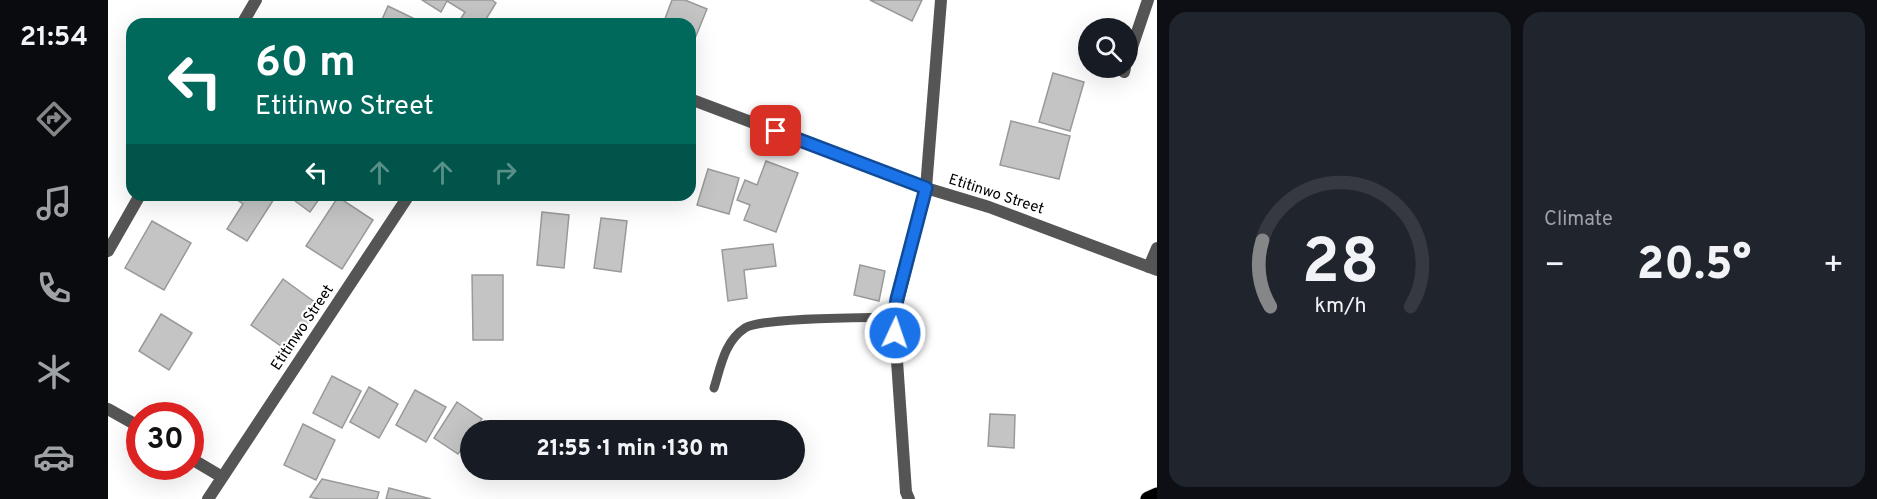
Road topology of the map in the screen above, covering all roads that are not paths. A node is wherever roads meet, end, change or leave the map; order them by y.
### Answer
1 (256, 0) edge
2 (941, 0) edge
3 (1148, 0) edge
4 (246, 18) edge
5 (1138, 29) edge
6 (696, 101) edge
7 (926, 188) junction
8 (137, 201) edge
9 (405, 201) edge
10 (1157, 248) edge
11 (108, 251) edge
12 (1153, 268) edge
13 (894, 317) junction
14 (714, 388) dead end
15 (108, 408) edge
16 (126, 419) edge
17 (204, 466) edge
18 (222, 477) junction
19 (1157, 495) edge
20 (208, 499) edge
21 (909, 499) edge
22 (1148, 499) edge

1 - 4 street
2 - 7 street
3 - 5 street
6 - 7 street, Etitinwo Street
7 - 12 street, Etitinwo Street
7 - 13 street
8 - 11 street
9 - 18 street, Etitinwo Street
10 - 12 street
13 - 14 lane
13 - 21 street
15 - 16 street
17 - 18 street
18 - 20 street, Etitinwo Street
19 - 22 main road

